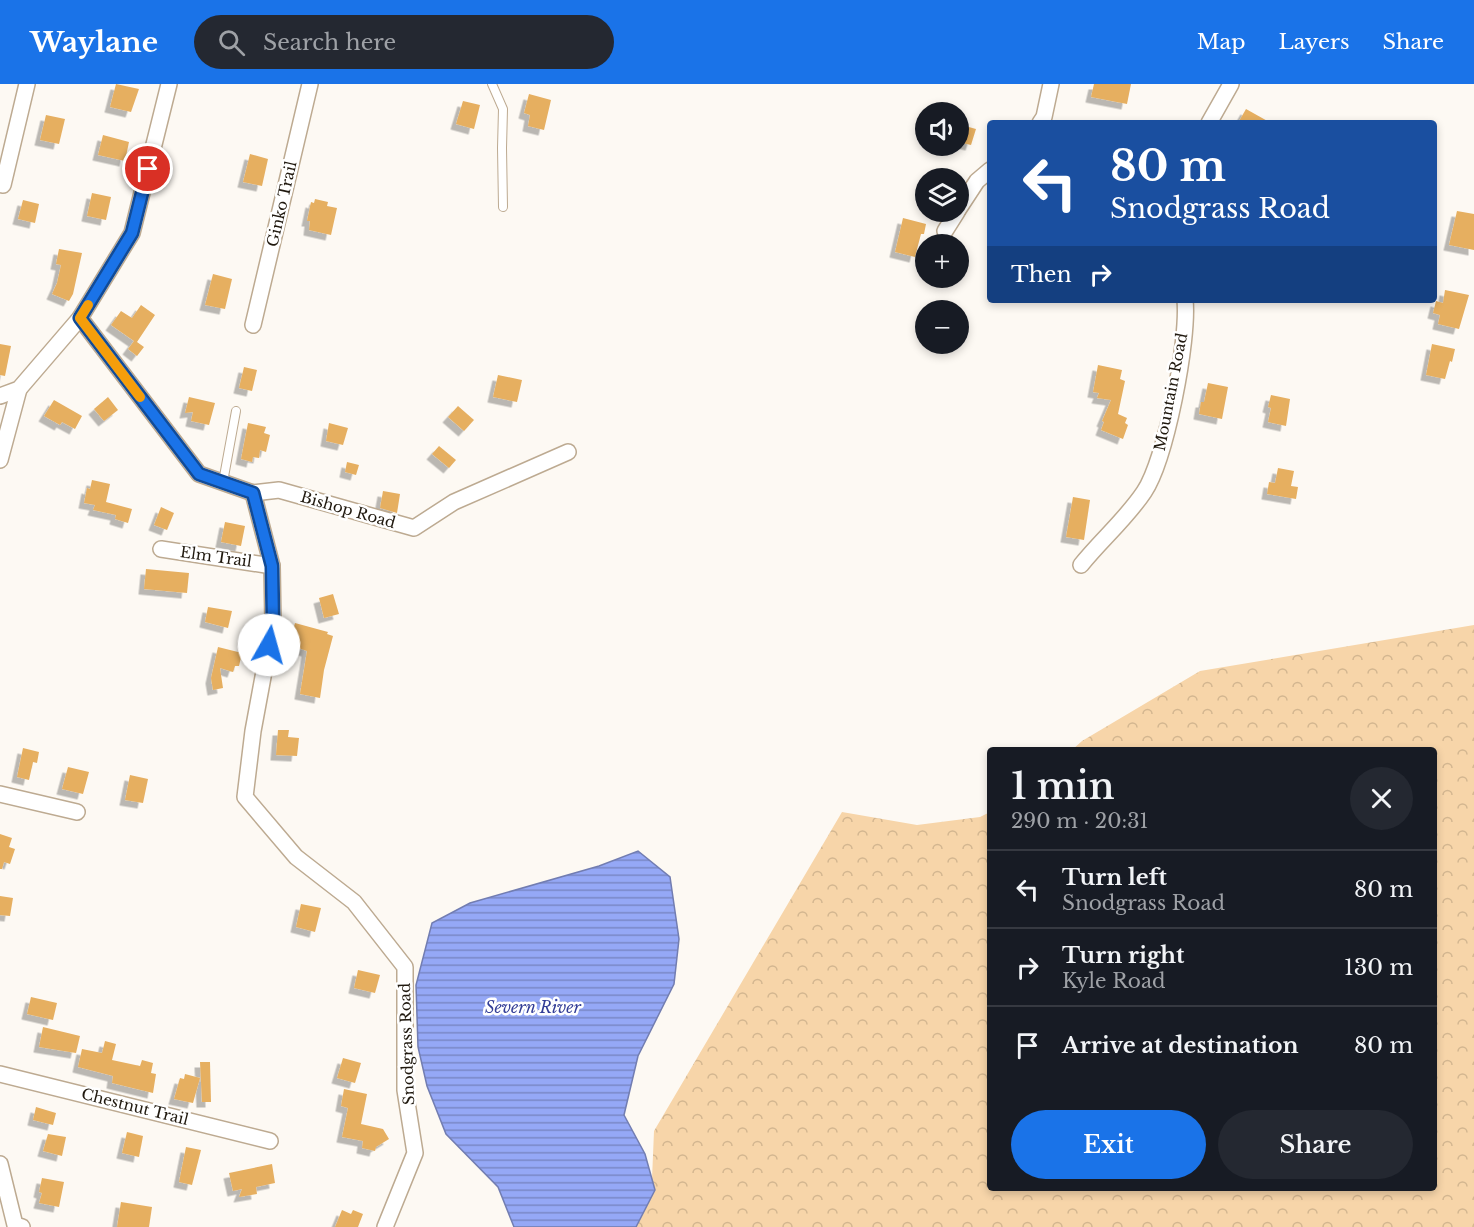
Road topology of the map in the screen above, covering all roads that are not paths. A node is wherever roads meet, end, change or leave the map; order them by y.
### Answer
1 (27, 84) edge
2 (169, 84) edge
3 (310, 84) edge
4 (492, 84) edge
5 (1051, 84) edge
6 (1231, 84) edge
7 (1042, 120) edge
8 (1211, 120) edge
9 (987, 173) edge
10 (3, 184) dead end
11 (969, 194) edge
12 (503, 207) dead end
13 (951, 222) edge
14 (945, 231) dead end
15 (1185, 303) edge
16 (80, 318) junction
17 (254, 325) dead end
18 (19, 389) junction
19 (0, 396) edge
20 (236, 411) dead end
21 (568, 452) dead end
22 (0, 460) edge
23 (223, 482) junction
24 (253, 493) junction
25 (161, 549) dead end
26 (1081, 565) dead end
27 (272, 566) junction
28 (0, 794) edge
29 (77, 812) dead end
30 (0, 1074) edge
31 (270, 1141) dead end
32 (0, 1164) edge
33 (4, 1200) edge
34 (17, 1226) edge
35 (385, 1227) edge

1 - 10 street
2 - 16 street
3 - 17 street, Ginko Trail
4 - 12 lane
5 - 7 street
6 - 8 street
9 - 11 street
13 - 14 street
15 - 26 street, Mountain Road
16 - 18 street
16 - 23 street
18 - 19 street
18 - 22 street
20 - 23 lane
21 - 24 street, Bishop Road
23 - 24 street
24 - 27 street, Snodgrass Road
25 - 27 street, Elm Trail
27 - 35 street, Snodgrass Road
28 - 29 street
30 - 31 street, Chestnut Trail
32 - 33 street
33 - 34 street

